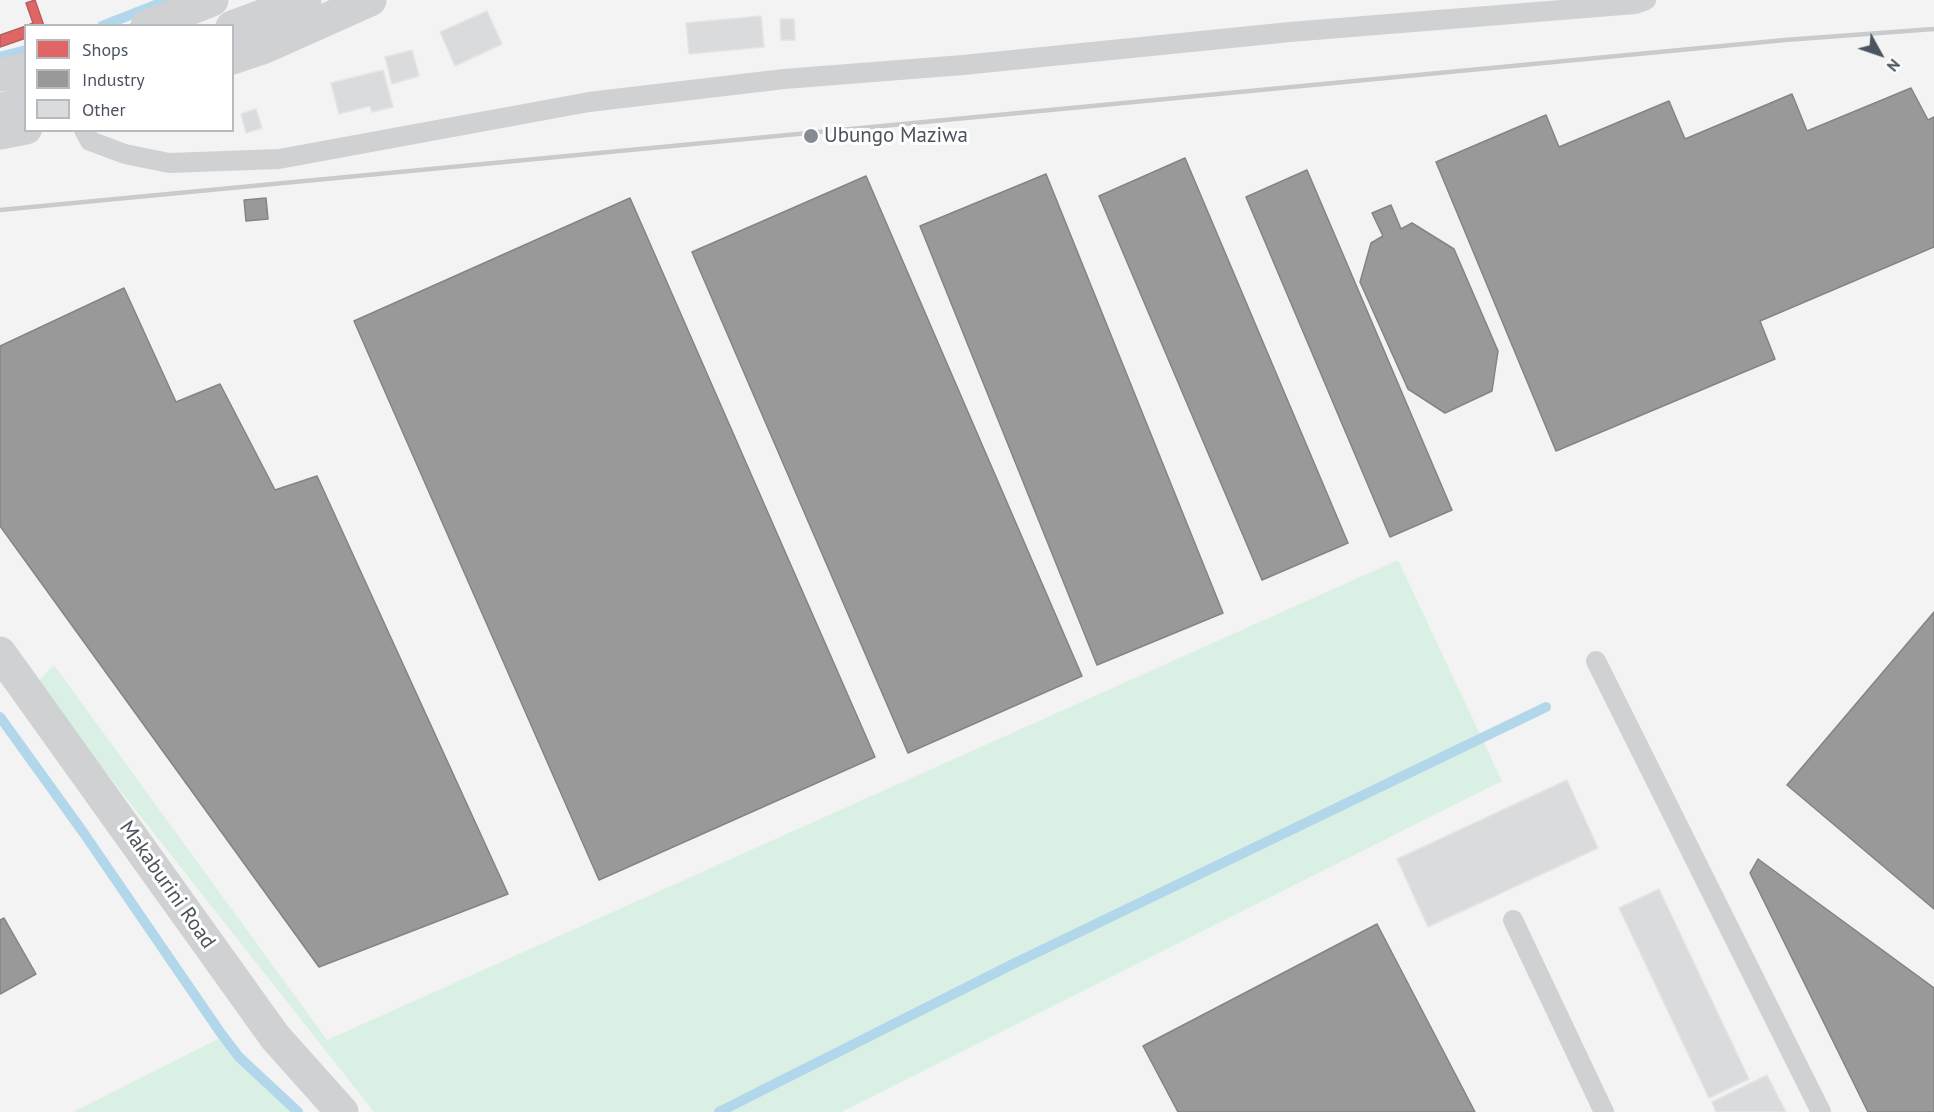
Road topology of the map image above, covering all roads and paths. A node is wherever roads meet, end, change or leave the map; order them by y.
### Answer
1 (212, 0) edge
2 (305, 0) edge
3 (370, 0) edge
4 (1646, 0) edge
5 (152, 24) edge
6 (234, 26) edge
7 (234, 57) edge
8 (24, 69) edge
9 (0, 75) edge
10 (24, 102) edge
11 (0, 110) edge
12 (24, 128) edge
13 (85, 132) edge
14 (0, 134) edge
15 (0, 652) edge
16 (1596, 661) dead end
17 (1513, 920) dead end
18 (342, 1112) edge
19 (1604, 1112) edge
20 (1821, 1112) edge

1 - 5 street
2 - 6 main road
3 - 7 street
4 - 13 lane
8 - 9 street
10 - 11 main road
12 - 14 street
15 - 18 street, Makaburini Road
16 - 20 lane
17 - 19 lane

